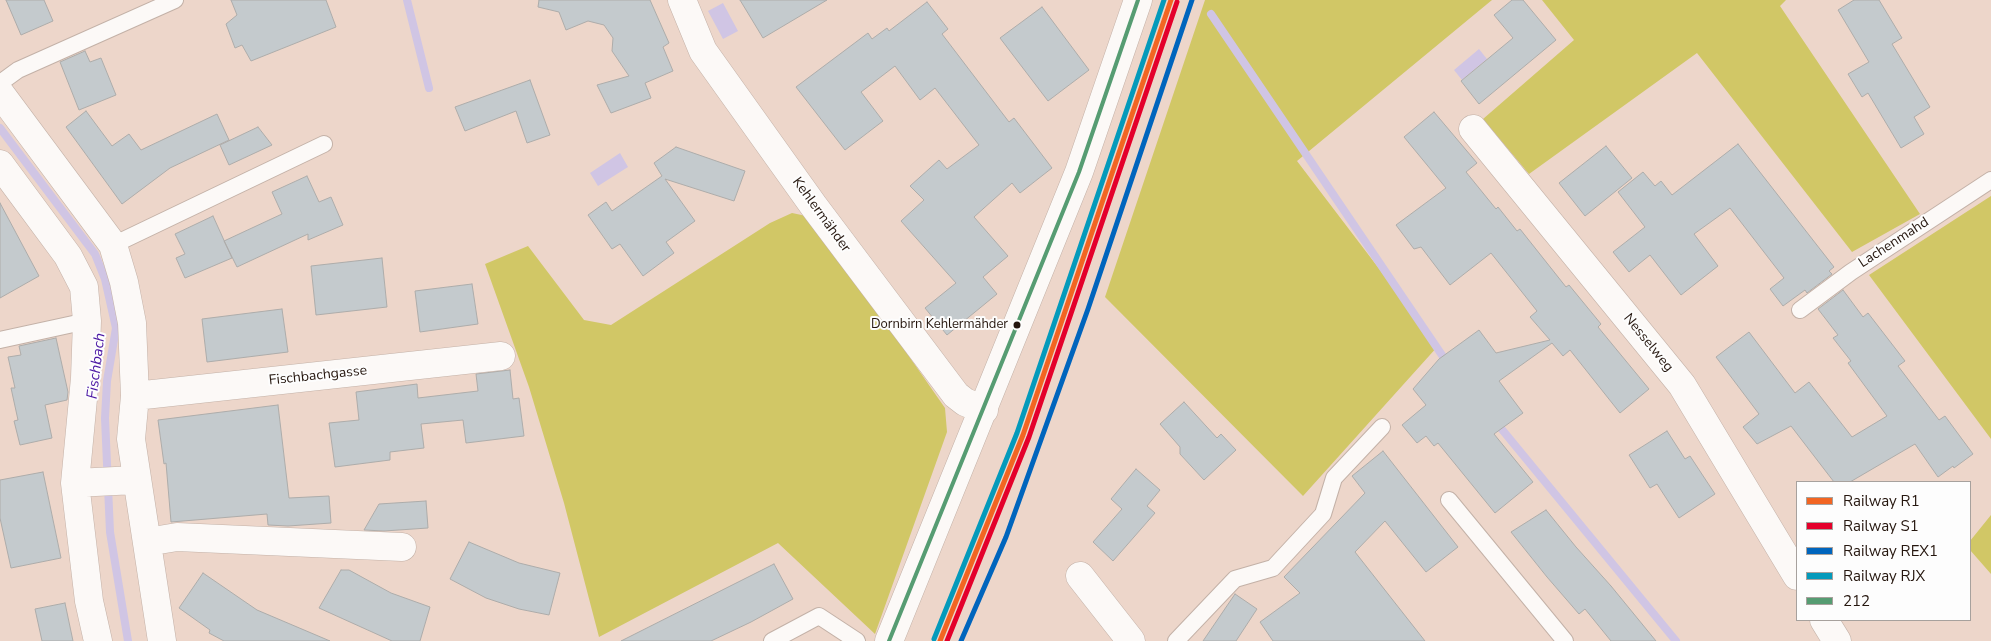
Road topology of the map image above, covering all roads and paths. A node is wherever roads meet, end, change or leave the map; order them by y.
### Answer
1 (175, 0) edge
2 (682, 0) edge
3 (1138, 0) edge
4 (0, 83) edge
5 (0, 93) edge
6 (1473, 129) dead end
7 (324, 144) dead end
8 (0, 164) edge
9 (1991, 180) edge
10 (113, 245) junction
11 (1800, 310) dead end
12 (87, 321) junction
13 (0, 340) edge
14 (501, 356) dead end
15 (135, 396) junction
16 (984, 410) junction
17 (1382, 427) dead end
18 (128, 481) junction
19 (81, 483) junction
20 (1448, 500) dead end
21 (147, 542) junction
22 (402, 547) dead end
23 (1796, 574) edge
24 (1080, 576) dead end
25 (1825, 621) edge
26 (98, 641) edge
27 (162, 641) edge
28 (772, 641) edge
29 (856, 641) edge
30 (890, 641) edge
31 (1131, 641) edge
32 (1176, 641) edge
33 (1565, 641) edge
34 (1836, 641) edge

1 - 4 lane
2 - 16 street, Kehlermähder
3 - 16 street
5 - 10 street
6 - 23 street, Nesselweg
7 - 10 lane
8 - 12 street
9 - 11 lane, Lachenmahd
10 - 15 street
12 - 13 lane
12 - 19 street
14 - 15 street, Fischbachgasse
15 - 18 street
16 - 30 street
17 - 32 lane
18 - 19 street
18 - 21 street
19 - 26 street
20 - 33 lane
21 - 22 street
21 - 27 street
24 - 31 street
25 - 34 street
28 - 29 lane

